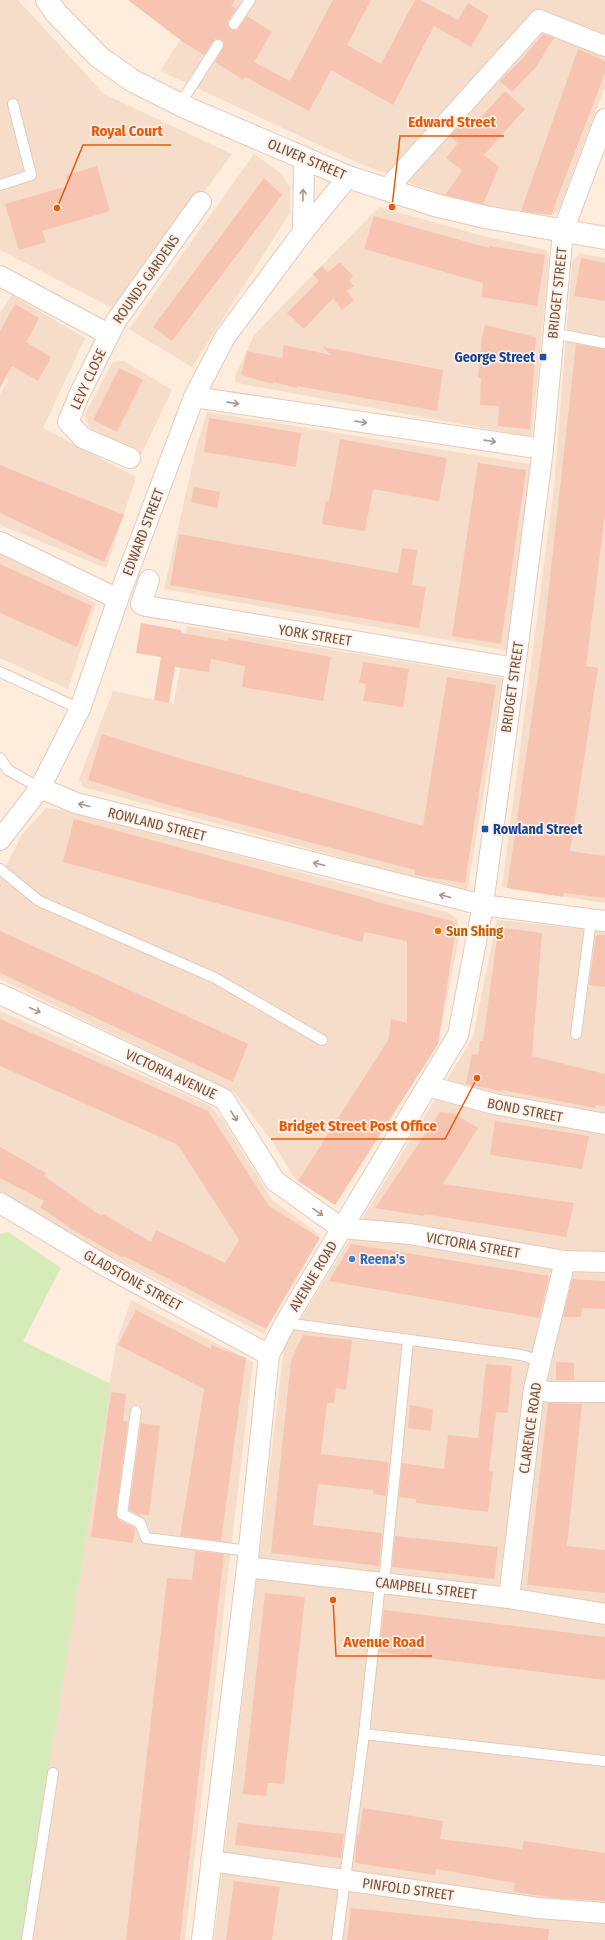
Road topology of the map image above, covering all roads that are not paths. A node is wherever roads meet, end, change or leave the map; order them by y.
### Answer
1 (47, 0) edge
2 (250, 0) edge
3 (234, 24) dead end
4 (218, 45) dead end
5 (605, 46) edge
6 (13, 104) dead end
7 (180, 104) junction
8 (605, 119) edge
9 (304, 158) junction
10 (348, 177) junction
11 (0, 185) edge
12 (387, 189) junction
13 (201, 202) dead end
14 (563, 231) junction
15 (303, 232) junction
16 (605, 238) edge
17 (0, 276) edge
18 (553, 333) junction
19 (108, 334) junction
20 (605, 343) edge
21 (194, 397) junction
22 (543, 449) junction
23 (130, 458) dead end
24 (0, 542) edge
25 (149, 580) dead end
26 (118, 599) junction
27 (515, 668) junction
28 (0, 672) edge
29 (80, 709) junction
30 (0, 758) edge
31 (40, 788) junction
32 (0, 840) edge
33 (0, 869) edge
34 (483, 905) junction
35 (598, 921) edge
36 (0, 994) edge
37 (576, 1034) dead end
38 (322, 1040) dead end
39 (428, 1086) junction
40 (602, 1124) edge
41 (0, 1203) edge
42 (341, 1228) junction
43 (565, 1261) junction
44 (605, 1262) edge
45 (284, 1323) junction
46 (408, 1340) junction
47 (269, 1355) junction
48 (540, 1361) junction
49 (534, 1389) junction
50 (605, 1392) edge
51 (136, 1411) dead end
52 (248, 1559) junction
53 (382, 1583) junction
54 (509, 1598) junction
55 (605, 1614) edge
56 (364, 1734) junction
57 (605, 1761) edge
58 (53, 1773) dead end
59 (211, 1861) junction
60 (345, 1880) junction
61 (605, 1913) edge
62 (27, 1940) edge
63 (202, 1940) edge
64 (337, 1940) edge

1 - 7 street, OLIVER STREET
2 - 3 lane
4 - 7 lane
5 - 12 street
6 - 11 lane
7 - 9 street, OLIVER STREET
8 - 14 street, BRIDGET STREET
9 - 10 street, OLIVER STREET
15 -> 9 street
10 - 12 street, OLIVER STREET
10 - 15 street, EDWARD STREET
12 - 14 street, OLIVER STREET
13 - 19 street, ROUNDS GARDENS
14 - 16 street, OLIVER STREET
14 - 18 street, BRIDGET STREET
15 - 21 street, EDWARD STREET
17 - 19 street, ROUNDS GARDENS
18 - 20 lane
18 - 22 street, BRIDGET STREET
19 - 23 street, LEVY CLOSE
21 -> 22 street
21 - 26 street, EDWARD STREET
22 - 27 street, BRIDGET STREET
24 - 26 street
25 - 27 street, YORK STREET
26 - 29 street, EDWARD STREET
27 - 34 street, BRIDGET STREET
28 - 29 lane
29 - 31 street, EDWARD STREET
30 - 31 lane
31 - 32 street, EDWARD STREET
34 -> 31 street, ROWLAND STREET
33 - 38 lane
34 - 35 street, ROWLAND STREET
34 - 39 street, BRIDGET STREET
35 - 37 lane
36 -> 42 street, VICTORIA AVENUE
39 - 40 street, BOND STREET
39 - 42 street, BRIDGET STREET
41 - 47 street, GLADSTONE STREET
42 - 43 street, VICTORIA STREET
42 - 45 street, AVENUE ROAD
43 - 44 street, VICTORIA STREET
43 - 48 street, CLARENCE ROAD
45 - 46 lane
45 - 47 street, AVENUE ROAD
46 - 48 lane
46 - 53 lane
47 - 52 street, AVENUE ROAD
48 - 49 street, CLARENCE ROAD
49 - 50 street
49 - 54 street, CLARENCE ROAD
51 - 52 lane
52 - 53 street, CAMPBELL STREET
52 - 59 street, AVENUE ROAD
53 - 54 street, CAMPBELL STREET
53 - 56 lane
54 - 55 street, CAMPBELL STREET
56 - 57 lane
56 - 60 lane
58 - 62 lane
59 - 60 street, PINFOLD STREET
59 - 63 street, AVENUE ROAD
60 - 61 street, PINFOLD STREET
60 - 64 lane

